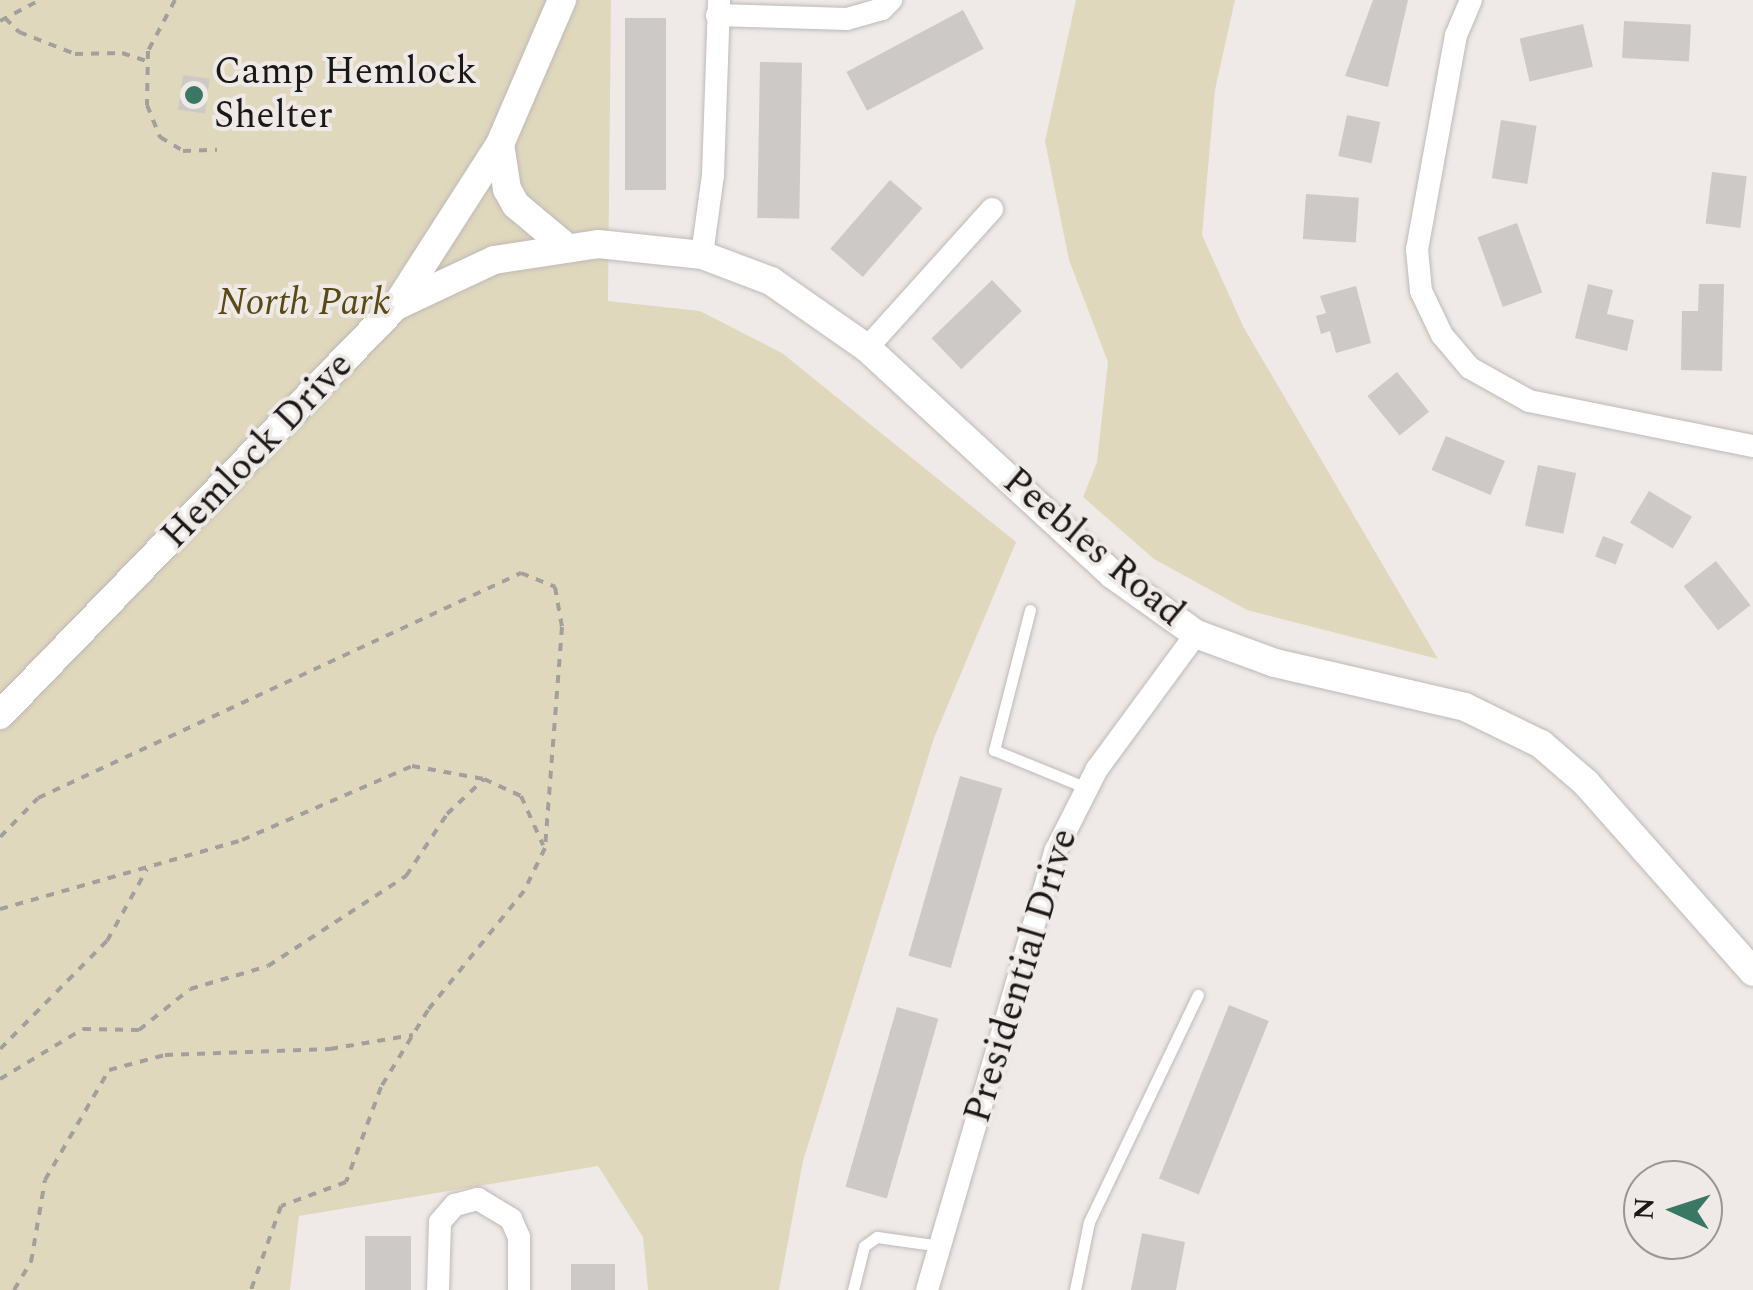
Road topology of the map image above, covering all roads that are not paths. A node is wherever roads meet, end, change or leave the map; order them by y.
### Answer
1 (562, 0) edge
2 (890, 0) edge
3 (1471, 0) edge
4 (718, 8) edge
5 (500, 144) junction
6 (992, 209) dead end
7 (565, 246) junction
8 (702, 255) junction
9 (396, 306) junction
10 (866, 348) junction
11 (1753, 446) edge
12 (1030, 610) dead end
13 (1196, 634) junction
14 (0, 715) edge
15 (1087, 788) junction
16 (1753, 972) edge
17 (1198, 995) dead end
18 (940, 1246) junction
19 (438, 1290) edge
20 (519, 1290) edge
21 (854, 1290) edge
22 (927, 1290) edge
23 (1076, 1290) edge

1 - 5 street, Hemlock Drive
2 - 4 street
3 - 11 street
4 - 8 street
5 - 7 street
5 - 9 street, Hemlock Drive
6 - 10 street
7 - 8 street, Peebles Road
7 - 9 street, Peebles Road
8 - 10 street, Peebles Road
9 - 14 street, Hemlock Drive
10 - 13 street, Peebles Road
12 - 15 lane
13 - 15 street, Presidential Drive
13 - 16 street, Peebles Road
15 - 18 street, Presidential Drive
17 - 23 lane
18 - 21 lane
18 - 22 street, Presidential Drive
19 - 20 street

